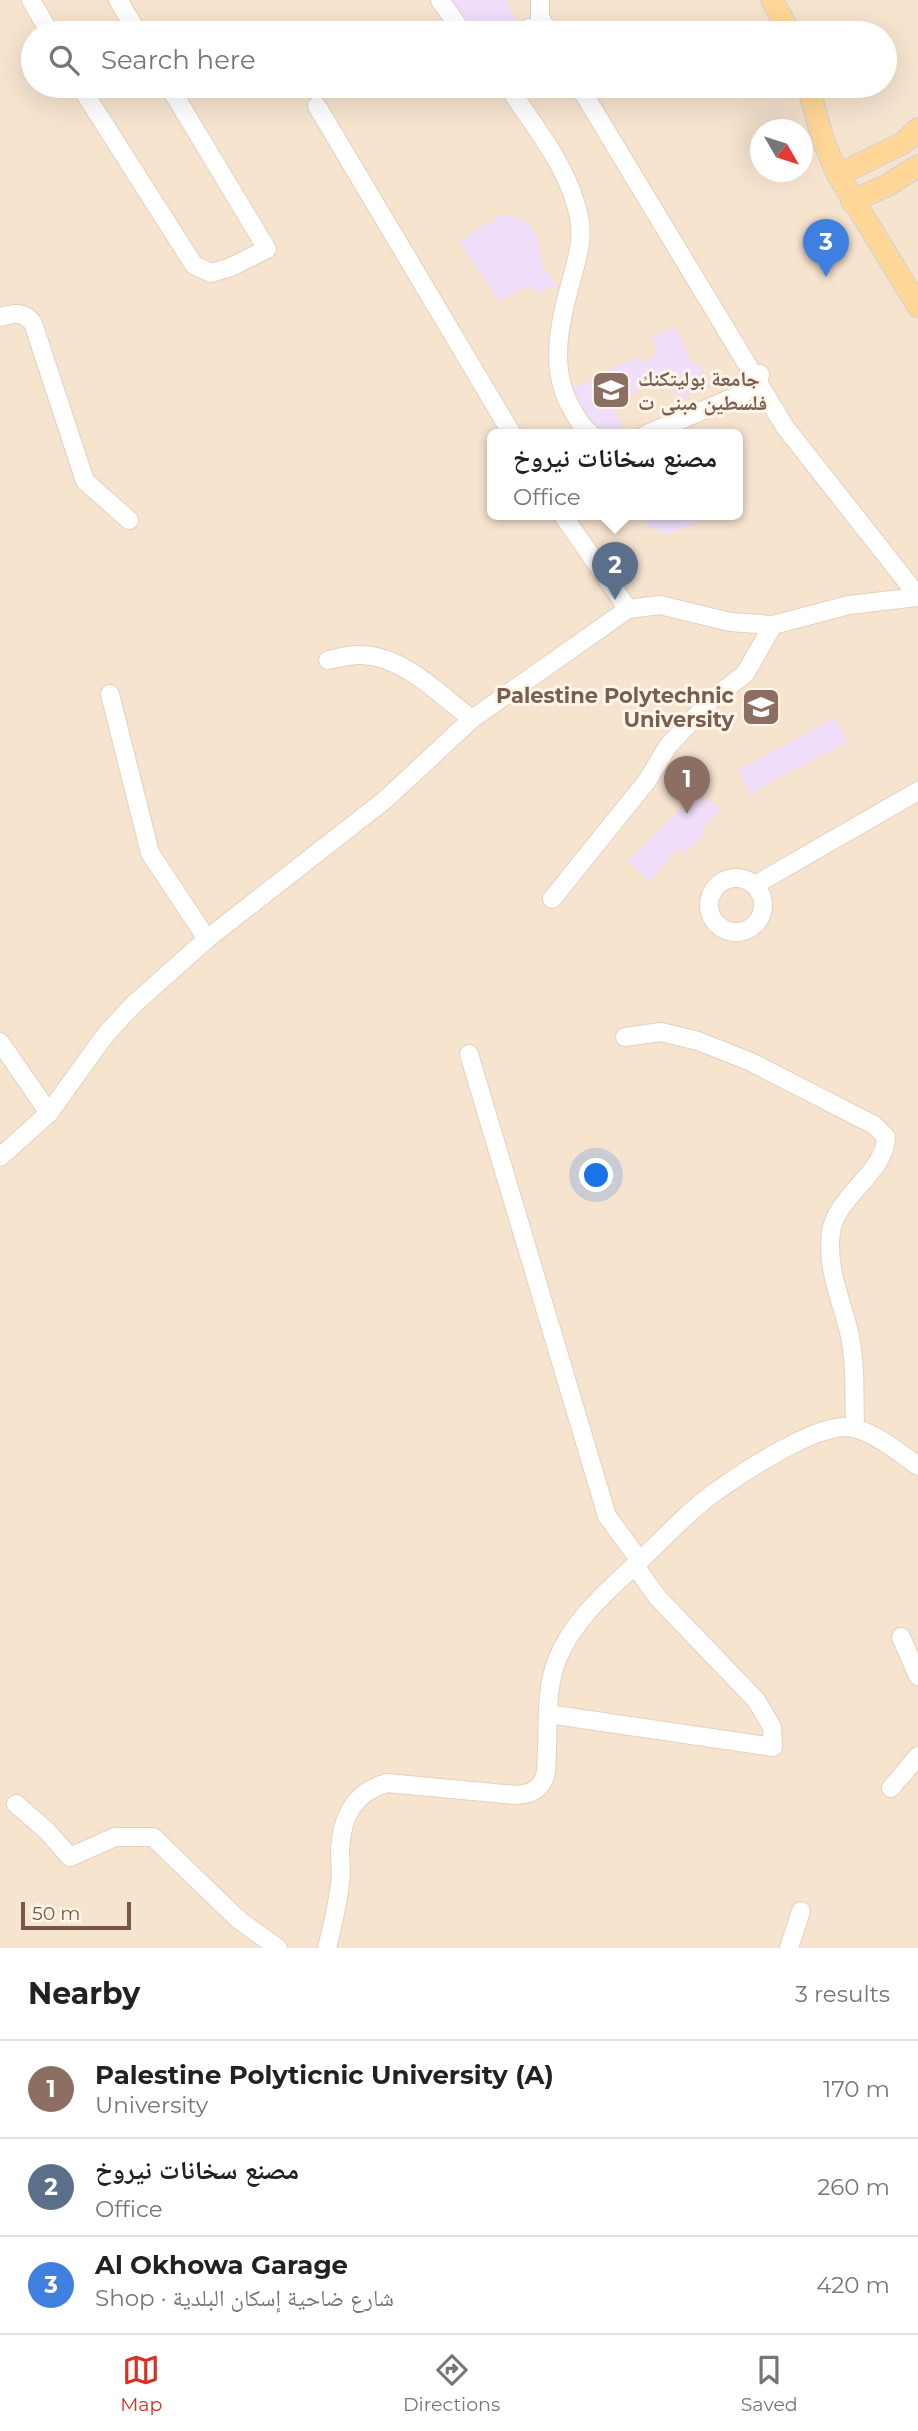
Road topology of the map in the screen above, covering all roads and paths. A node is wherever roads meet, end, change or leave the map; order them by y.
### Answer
1 (31, 0) edge
2 (118, 0) edge
3 (442, 0) edge
4 (540, 0) edge
5 (772, 0) edge
6 (43, 21) edge
7 (131, 21) edge
8 (456, 21) edge
9 (542, 21) edge
10 (783, 21) edge
11 (88, 98) edge
12 (176, 98) edge
13 (505, 98) edge
14 (516, 98) edge
15 (588, 98) edge
16 (811, 98) edge
17 (317, 106) dead end
18 (918, 129) edge
19 (534, 142) dead end
20 (918, 166) edge
21 (838, 175) junction
22 (852, 201) junction
23 (918, 306) edge
24 (0, 317) edge
25 (757, 383) junction
26 (509, 429) edge
27 (584, 429) edge
28 (659, 429) edge
29 (129, 520) dead end
30 (566, 520) edge
31 (918, 596) edge
32 (628, 609) junction
33 (773, 625) junction
34 (328, 660) dead end
35 (110, 694) dead end
36 (472, 719) junction
37 (918, 792) edge
38 (755, 885) dead end
39 (552, 899) dead end
40 (207, 939) junction
41 (625, 1037) dead end
42 (0, 1042) edge
43 (469, 1055) dead end
44 (49, 1113) junction
45 (0, 1157) edge
46 (855, 1428) junction
47 (918, 1466) edge
48 (637, 1563) junction
49 (901, 1637) dead end
50 (918, 1675) edge
51 (548, 1714) junction
52 (918, 1756) edge
53 (891, 1788) dead end
54 (16, 1804) dead end
55 (801, 1912) dead end
56 (278, 1948) edge
57 (327, 1948) edge
58 (789, 1948) edge

1 - 6 street
2 - 7 street
3 - 8 street
4 - 9 street
5 - 10 main road
11 - 12 street
13 - 19 street
14 - 27 street
15 - 25 street
16 - 21 main road
17 - 26 street
18 - 21 main road
20 - 22 main road
21 - 22 main road
22 - 23 main road
24 - 29 street
25 - 28 street
25 - 31 street
30 - 32 street
31 - 33 street
32 - 33 street
32 - 36 street
33 - 39 street
34 - 36 street
35 - 40 street
36 - 40 street
37 - 38 street
40 - 44 street
41 - 46 street
42 - 44 street
43 - 48 street
44 - 45 street
46 - 47 street
46 - 48 street
48 - 51 street
48 - 51 street
49 - 50 street
51 - 57 street
52 - 53 street
54 - 56 street
55 - 58 street

